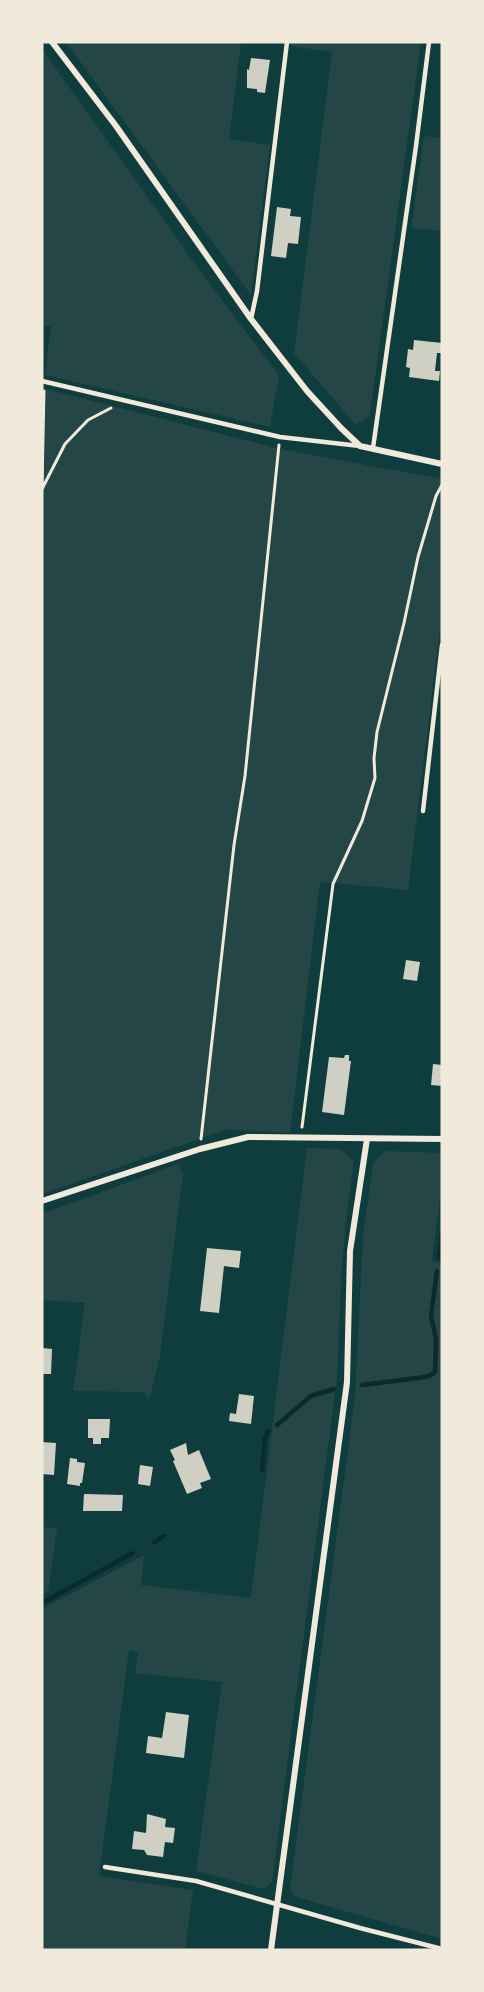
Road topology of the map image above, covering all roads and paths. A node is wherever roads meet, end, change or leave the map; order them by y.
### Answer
1 (52, 42) edge
2 (287, 42) edge
3 (429, 42) edge
4 (251, 319) junction
5 (43, 381) edge
6 (126, 400) junction
7 (280, 437) junction
8 (360, 446) junction
9 (373, 448) junction
10 (442, 464) edge
11 (442, 485) edge
12 (42, 487) edge
13 (442, 645) edge
14 (423, 810) dead end
15 (303, 1119) dead end
16 (367, 1139) junction
17 (442, 1139) edge
18 (200, 1149) junction
19 (42, 1201) edge
20 (105, 1868) dead end
21 (276, 1904) junction
22 (442, 1949) edge
23 (271, 1950) edge

1 - 4 street
2 - 4 lane
3 - 9 lane
4 - 8 street
5 - 6 lane
5 - 12 path
6 - 7 lane
6 - 12 path
7 - 8 lane
7 - 18 path
8 - 9 street
9 - 10 street
11 - 15 path
13 - 14 lane
16 - 17 street
16 - 18 street
16 - 21 street
18 - 19 street
20 - 21 lane
21 - 22 lane
21 - 23 street

